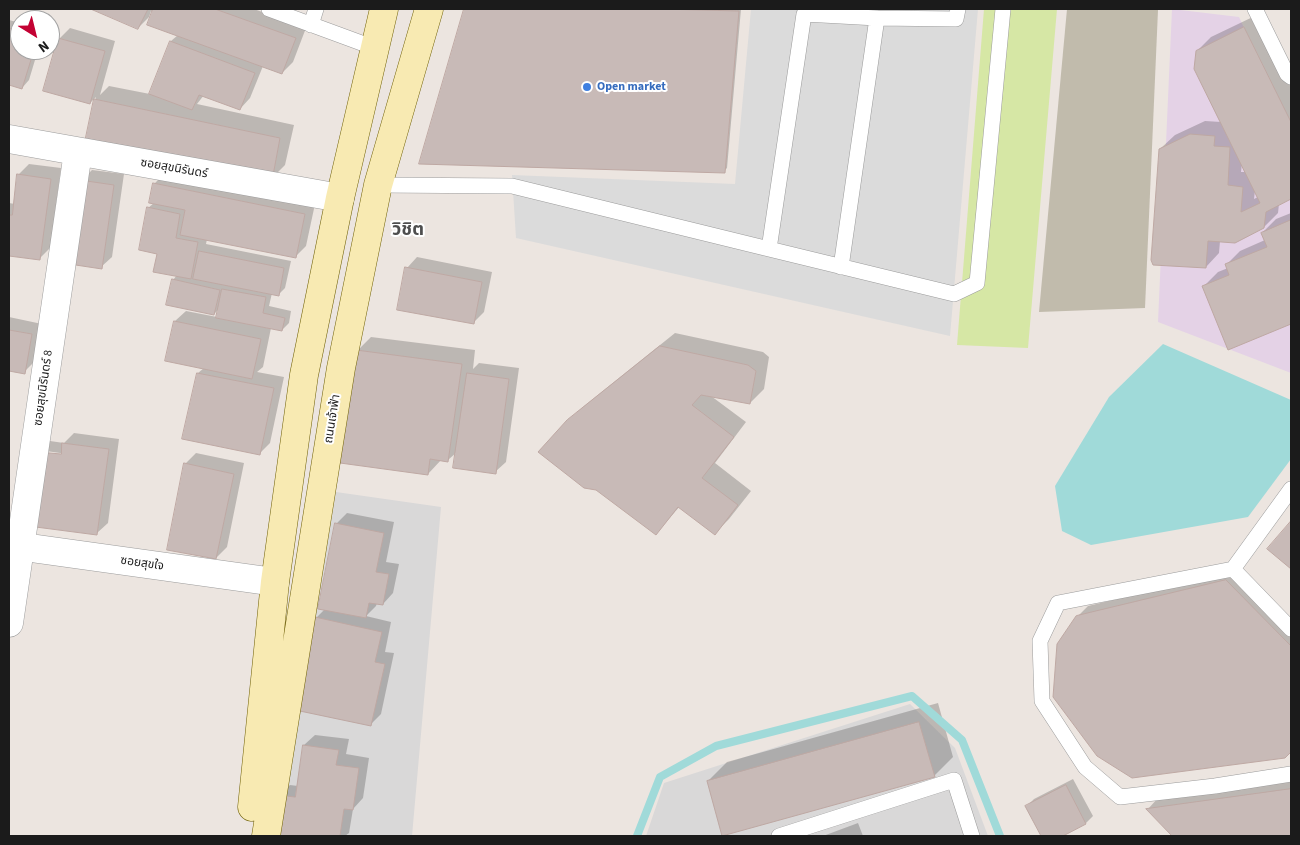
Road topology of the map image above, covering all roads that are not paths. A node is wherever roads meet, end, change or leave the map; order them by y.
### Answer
1 (269, 9) edge
2 (316, 9) edge
3 (384, 9) edge
4 (429, 9) edge
5 (958, 9) edge
6 (1003, 9) edge
7 (1255, 9) edge
8 (878, 18) junction
9 (312, 24) junction
10 (374, 48) junction
11 (1290, 78) edge
12 (9, 139) edge
13 (78, 152) junction
14 (378, 185) junction
15 (340, 198) junction
16 (769, 249) junction
17 (841, 267) junction
18 (1291, 489) edge
19 (14, 546) edge
20 (1233, 569) junction
21 (275, 582) junction
22 (9, 624) edge
23 (1291, 629) edge
24 (1291, 774) edge
25 (248, 836) edge
26 (266, 836) edge
27 (779, 836) edge
28 (972, 836) edge

1 - 9 lane
2 - 9 lane
3 - 10 main road
4 - 14 main road, ถนนเจ้าฟ้า
5 - 8 lane
6 - 17 lane
7 - 11 lane
8 - 16 lane
8 - 17 lane
9 - 10 lane
10 - 15 main road
12 - 13 street, ซอยสุขนิรันดร์
13 - 15 street, ซอยสุขนิรันดร์
13 - 19 street, ซอยสุขนิรันดร์ 8
14 - 16 lane
14 - 26 main road, ถนนเจ้าฟ้า
15 - 21 main road
16 - 17 lane
18 - 20 lane
19 - 21 street, ซอยสุขใจ
19 - 22 street, ซอยสุขนิรันดร์ 8
20 - 23 lane
20 - 24 lane
21 - 25 main road
27 - 28 lane

